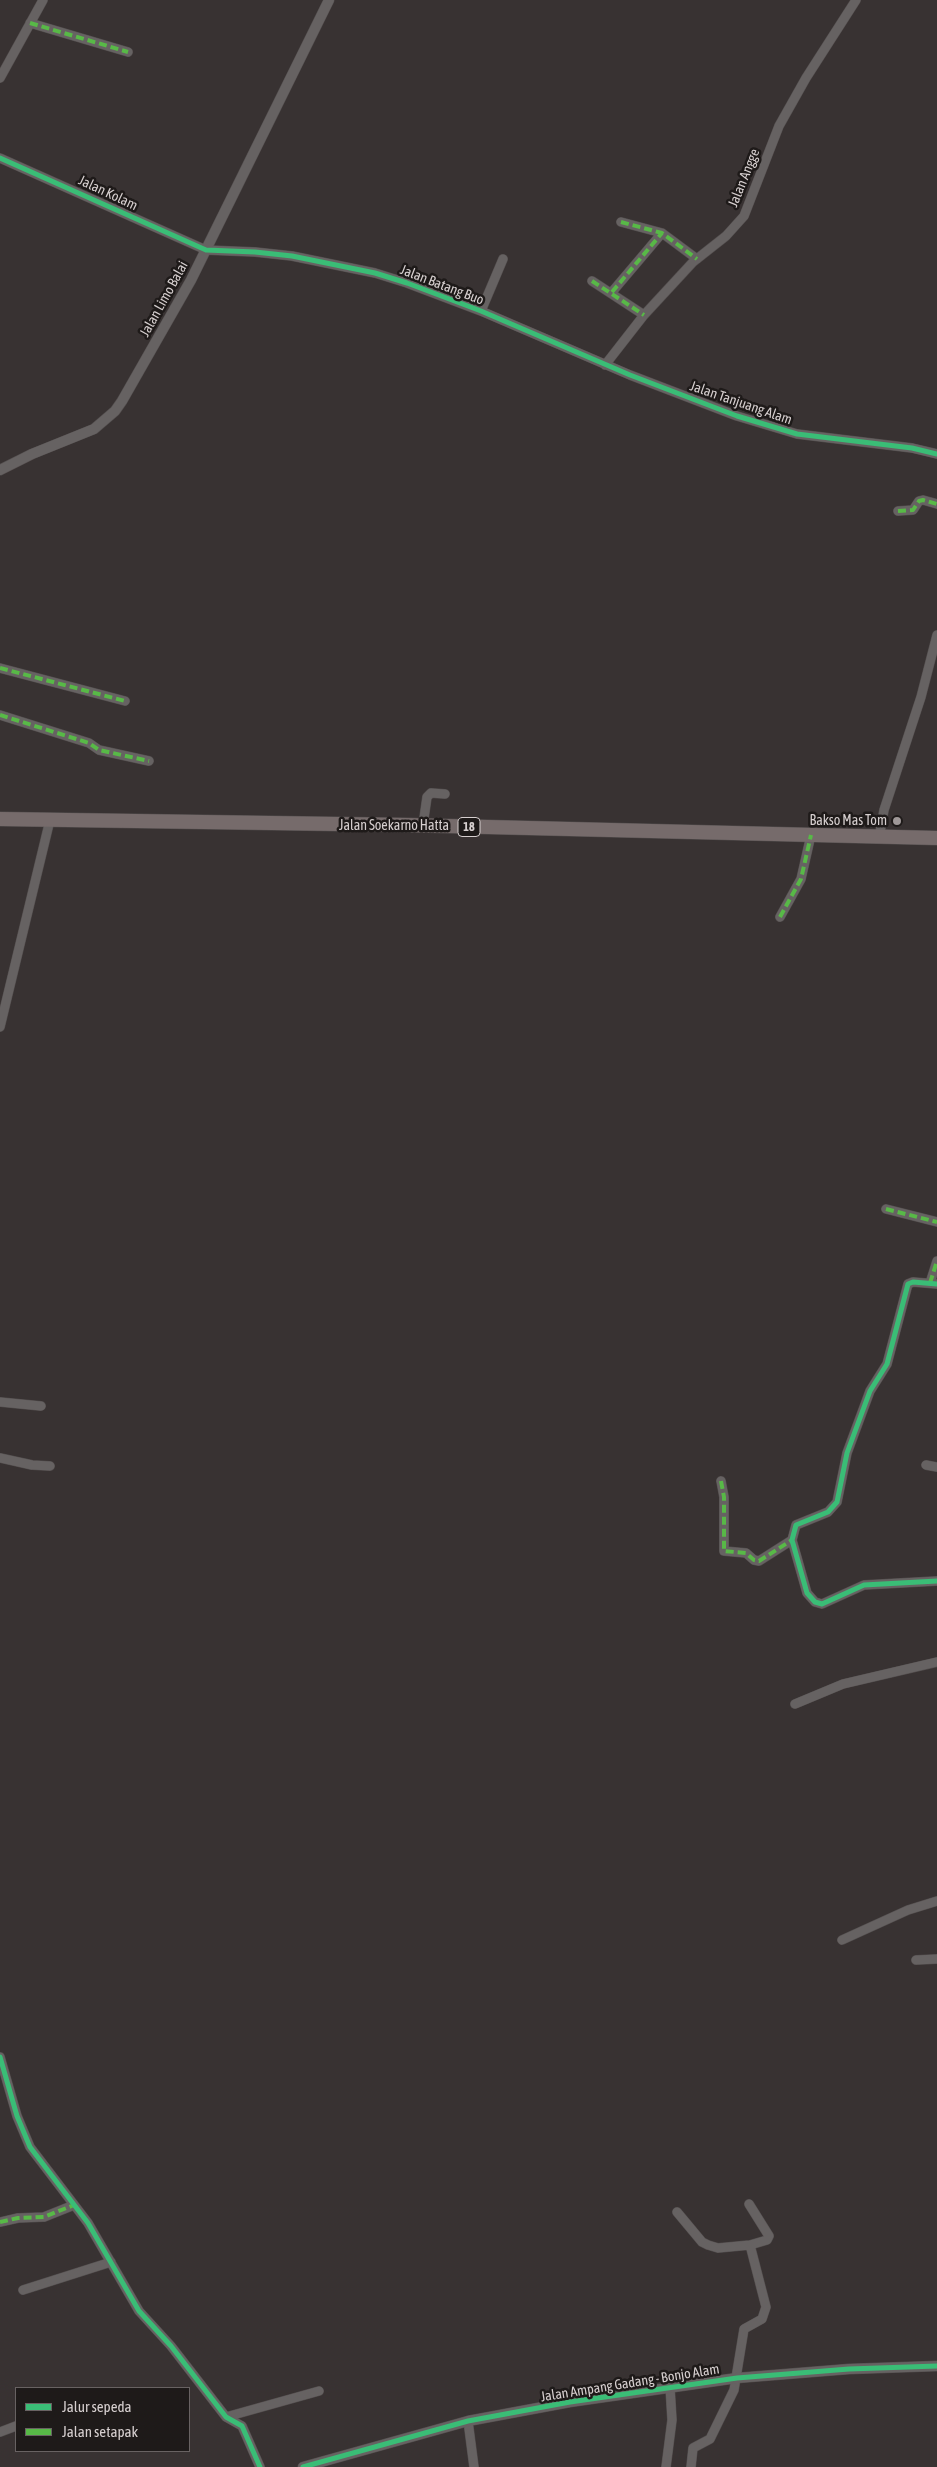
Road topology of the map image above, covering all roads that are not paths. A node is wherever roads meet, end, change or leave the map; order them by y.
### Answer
1 (43, 0) edge
2 (329, 0) edge
3 (856, 0) edge
4 (30, 23) junction
5 (128, 52) dead end
6 (0, 78) edge
7 (0, 158) edge
8 (621, 222) dead end
9 (662, 233) junction
10 (206, 250) junction
11 (503, 259) dead end
12 (697, 259) junction
13 (592, 281) dead end
14 (612, 292) junction
15 (480, 312) junction
16 (644, 315) junction
17 (605, 365) junction
18 (630, 376) joint
19 (937, 454) edge
20 (0, 470) edge
21 (937, 504) edge
22 (898, 511) dead end
23 (937, 635) edge
24 (0, 668) edge
25 (125, 702) dead end
26 (0, 715) edge
27 (149, 761) dead end
28 (445, 794) dead end
29 (0, 819) edge
30 (50, 820) junction
31 (423, 826) junction
32 (810, 835) junction
33 (879, 838) junction
34 (937, 838) edge
35 (780, 917) dead end
36 (0, 1027) edge
37 (886, 1209) dead end
38 (937, 1223) edge
39 (937, 1260) edge
40 (933, 1283) edge
41 (0, 1402) edge
42 (41, 1406) dead end
43 (0, 1458) edge
44 (926, 1465) dead end
45 (50, 1466) dead end
46 (937, 1467) edge
47 (721, 1480) dead end
48 (792, 1540) junction
49 (937, 1581) edge
50 (937, 1662) edge
51 (795, 1704) dead end
52 (937, 1901) edge
53 (842, 1940) dead end
54 (937, 1959) edge
55 (916, 1960) dead end
56 (0, 2057) edge
57 (749, 2204) dead end
58 (74, 2205) junction
59 (676, 2212) dead end
60 (0, 2222) edge
61 (750, 2245) junction
62 (111, 2262) junction
63 (24, 2290) dead end
64 (937, 2366) edge
65 (737, 2378) junction
66 (670, 2387) junction
67 (319, 2391) dead end
68 (226, 2417) junction
69 (468, 2421) junction
70 (15, 2426) edge
71 (0, 2432) edge
72 (260, 2467) edge
73 (303, 2467) edge
74 (474, 2467) edge
75 (666, 2467) edge
76 (691, 2467) edge

1 - 4 street
2 - 10 street, Jalan Limo Balai
3 - 12 street, Jalan Angge
4 - 5 street
4 - 6 street
7 - 10 street, Jalan Kolam
8 - 9 street
9 - 12 street
9 - 14 street
10 - 15 street, Jalan Batang Buo
10 - 20 street, Jalan Limo Balai
11 - 15 street
12 - 16 street, Jalan Angge
13 - 14 street
14 - 16 street
15 - 17 street, Jalan Batang Buo
16 - 17 street, Jalan Angge
17 - 18 street, Jalan Batang Buo
18 - 19 street, Jalan Tanjuang Alam
21 - 22 street
23 - 33 street
24 - 25 street
26 - 27 street
28 - 31 street
29 - 30 highway, Jalan Soekarno Hatta / 18
30 - 31 highway, Jalan Soekarno Hatta / 18
30 - 36 street
31 - 32 highway, Jalan Soekarno Hatta / 18
32 - 33 highway, Jalan Soekarno Hatta / 18
32 - 35 street
33 - 34 highway, Jalan Soekarno Hatta / 18
37 - 38 street
39 - 40 street
40 - 48 street
41 - 42 street
43 - 45 street
44 - 46 street
47 - 48 street
48 - 49 street
50 - 51 street
52 - 53 street
54 - 55 street
56 - 58 street
57 - 61 street
58 - 60 street
58 - 62 street
59 - 61 street
61 - 65 street
62 - 63 street
62 - 68 street
64 - 65 street, Jalan Ampang Gadang - Bonjo Alam
65 - 66 street, Jalan Ampang Gadang - Bonjo Alam
65 - 76 street
66 - 69 street, Jalan Ampang Gadang - Bonjo Alam
66 - 75 street
67 - 68 street
68 - 72 street
69 - 73 street, Jalan Ampang Gadang - Bonjo Alam
69 - 74 street
70 - 71 street

